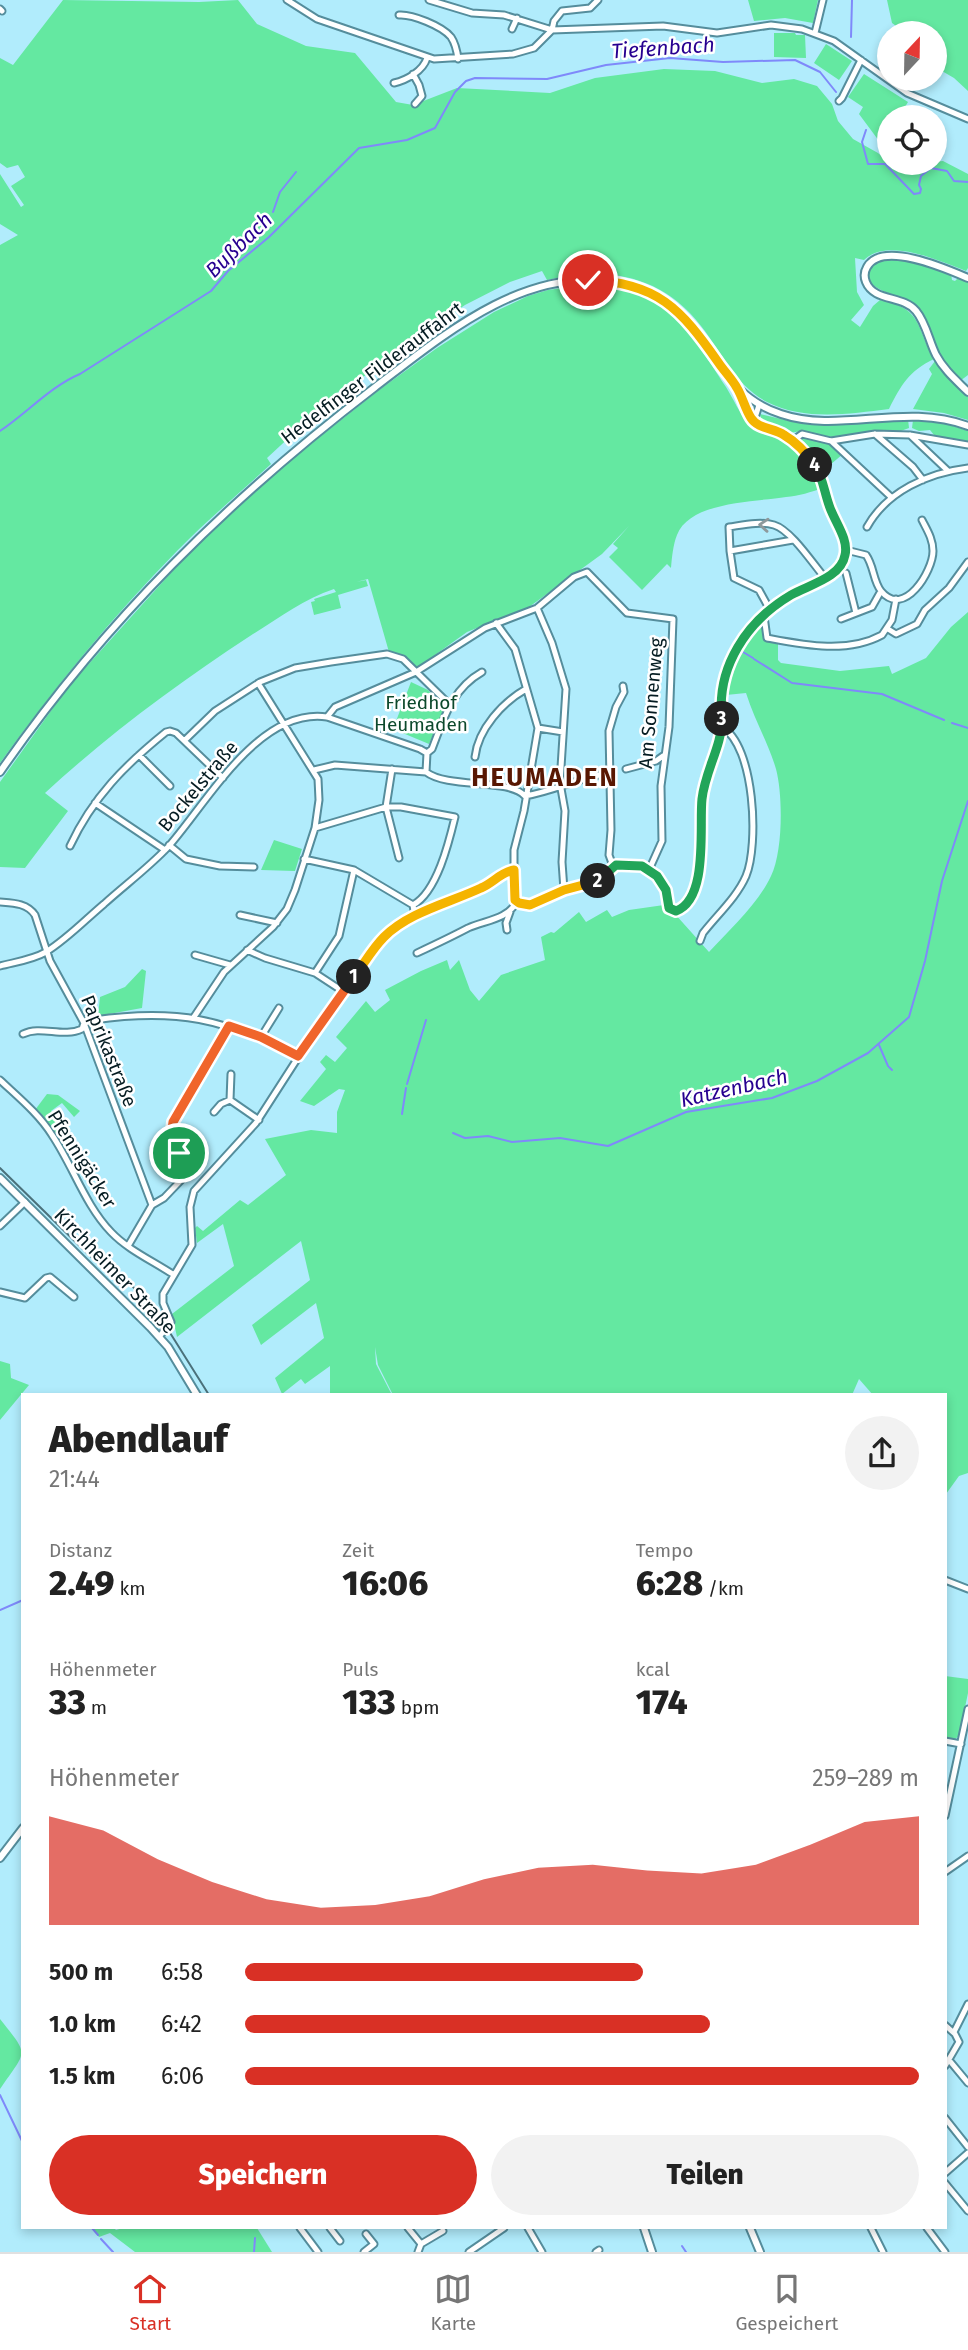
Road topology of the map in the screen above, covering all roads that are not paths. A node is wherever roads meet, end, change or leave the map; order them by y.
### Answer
1 (429, 0) edge
2 (598, 0) edge
3 (823, 0) edge
4 (291, 1) edge
5 (399, 15) dead end
6 (517, 18) junction
7 (513, 29) dead end
8 (552, 30) junction
9 (815, 33) junction
10 (427, 58) junction
11 (457, 59) junction
12 (861, 60) junction
13 (413, 74) junction
14 (394, 83) dead end
15 (839, 101) dead end
16 (415, 104) dead end
17 (968, 119) edge
18 (968, 278) edge
19 (737, 387) junction
20 (968, 392) edge
21 (757, 404) junction
22 (749, 415) junction
23 (754, 421) junction
24 (968, 426) edge
25 (875, 434) junction
26 (910, 435) junction
27 (792, 441) junction
28 (831, 441) junction
29 (968, 445) edge
30 (968, 468) edge
31 (960, 469) junction
32 (948, 471) junction
33 (968, 474) edge
34 (923, 480) junction
35 (891, 497) junction
36 (922, 520) dead end
37 (867, 527) dead end
38 (793, 540) junction
39 (846, 550) junction
40 (730, 551) junction
41 (968, 562) edge
42 (846, 573) dead end
43 (825, 578) junction
44 (881, 591) junction
45 (896, 599) junction
46 (537, 608) junction
47 (770, 610) junction
48 (856, 613) junction
49 (764, 616) junction
50 (841, 620) dead end
51 (496, 623) junction
52 (888, 629) junction
53 (416, 672) junction
54 (482, 673) dead end
55 (258, 683) junction
56 (623, 686) dead end
57 (526, 689) junction
58 (450, 705) junction
59 (327, 717) junction
60 (285, 725) junction
61 (722, 727) junction
62 (538, 728) junction
63 (563, 732) junction
64 (185, 740) junction
65 (427, 753) junction
66 (138, 755) junction
67 (663, 756) junction
68 (475, 757) dead end
69 (392, 769) junction
70 (626, 769) dead end
71 (313, 770) junction
72 (0, 772) edge
73 (426, 772) junction
74 (610, 773) junction
75 (223, 778) junction
76 (170, 786) dead end
77 (561, 786) junction
78 (525, 796) junction
79 (95, 803) junction
80 (386, 807) junction
81 (315, 828) junction
82 (70, 846) dead end
83 (167, 847) junction
84 (399, 858) dead end
85 (304, 859) junction
86 (613, 866) junction
87 (254, 867) dead end
88 (354, 870) junction
89 (514, 870) junction
90 (649, 870) junction
91 (564, 890) junction
92 (0, 902) edge
93 (517, 902) junction
94 (413, 905) junction
95 (510, 912) junction
96 (240, 915) dead end
97 (415, 917) junction
98 (277, 923) junction
99 (507, 930) dead end
100 (700, 941) dead end
101 (247, 950) junction
102 (47, 951) junction
103 (417, 953) dead end
104 (195, 955) dead end
105 (230, 965) junction
106 (0, 966) edge
107 (315, 973) junction
108 (344, 992) junction
109 (279, 1008) dead end
110 (194, 1017) junction
111 (84, 1023) junction
112 (229, 1026) junction
113 (23, 1034) dead end
114 (261, 1037) junction
115 (298, 1056) junction
116 (231, 1074) dead end
117 (0, 1080) edge
118 (230, 1100) junction
119 (214, 1112) dead end
120 (259, 1120) junction
121 (0, 1178) edge
122 (25, 1202) junction
123 (152, 1205) junction
124 (0, 1226) edge
125 (128, 1246) junction
126 (174, 1275) junction
127 (0, 1292) edge
128 (74, 1297) dead end
129 (159, 1337) junction
130 (196, 1393) edge
131 (947, 1581) edge
132 (968, 1589) edge
133 (968, 1709) edge
134 (947, 1741) edge
135 (961, 1744) junction
136 (947, 1780) edge
137 (953, 1781) junction
138 (947, 1807) edge
139 (21, 1831) edge
140 (968, 1856) edge
141 (0, 1858) edge
142 (947, 1871) edge
143 (968, 2004) edge
144 (947, 2027) edge
145 (954, 2032) junction
146 (959, 2042) junction
147 (967, 2042) edge
148 (947, 2063) edge
149 (968, 2083) edge
150 (947, 2121) edge
151 (968, 2150) edge
152 (947, 2171) edge
153 (947, 2185) edge
154 (968, 2211) edge
155 (304, 2229) edge
156 (331, 2229) edge
157 (409, 2229) edge
158 (491, 2229) edge
159 (502, 2229) edge
160 (529, 2229) edge
161 (644, 2229) edge
162 (750, 2229) edge
163 (871, 2229) edge
164 (928, 2229) edge
165 (443, 2231) dead end
166 (366, 2234) dead end
167 (495, 2234) junction
168 (341, 2241) dead end
169 (421, 2244) junction
170 (880, 2251) edge
171 (318, 2252) edge
172 (364, 2252) edge
173 (418, 2252) edge
174 (469, 2252) edge
175 (542, 2252) edge
176 (652, 2252) edge
177 (760, 2252) edge
178 (945, 2252) edge

1 - 6 street
2 - 8 street
3 - 9 street
4 - 10 street
5 - 11 street
6 - 7 street
6 - 8 street
8 - 9 street
8 - 11 street
9 - 12 street
10 - 11 street
10 - 13 street
12 - 15 street
12 - 17 street
13 - 14 street
13 - 16 street
18 - 20 main road
19 - 21 main road, Hedelfinger Filderauffahrt
19 - 22 street
19 - 72 main road, Hedelfinger Filderauffahrt
21 - 22 street
21 - 23 street
21 - 24 main road, Hedelfinger Filderauffahrt
22 - 23 street
23 - 27 street
25 - 26 street
25 - 28 street
25 - 34 street
26 - 29 street
26 - 32 street
27 - 28 street
27 - 39 street
28 - 35 street
30 - 31 street
31 - 32 street
31 - 33 street
32 - 34 street
34 - 35 street
35 - 37 street
36 - 45 street
38 - 40 street
38 -> 40 street
38 - 43 street
39 - 43 street
39 - 44 street
40 - 47 street
41 - 52 street
42 - 48 street
43 - 47 street
44 - 45 street
44 - 48 street
45 - 52 street
46 - 51 street
46 - 63 street
46 - 67 street, Am Sonnenweg
47 - 49 street
48 - 50 street
49 - 52 street
49 - 61 street
51 - 53 street
51 - 57 street
53 - 55 street
53 - 58 street
53 - 59 street
54 - 58 street
55 - 60 street
55 - 64 street
56 - 74 street
57 - 62 street
57 - 68 street
58 - 65 street
59 - 60 street, Bockelstraße
59 - 65 street, Bockelstraße
60 - 71 street
60 - 75 street, Bockelstraße
61 - 90 street
61 - 100 street
62 - 63 street
62 - 78 street
63 - 77 street
64 - 66 street
64 - 75 street
65 - 73 street
66 - 76 street
66 - 79 street
67 - 70 street
67 - 90 street, Am Sonnenweg
69 - 71 street
69 - 73 street
69 - 80 street
71 - 81 street
73 - 78 street
74 - 77 street
74 - 86 street
75 - 83 street, Bockelstraße
77 - 78 street
77 - 91 street
78 - 89 street
79 - 82 street
79 - 83 street
80 - 81 street
80 - 84 street
80 - 94 street
81 - 85 street
83 - 87 street
83 - 102 street, Bockelstraße
85 - 88 street
85 - 98 street
86 - 90 street
86 - 91 street
88 - 94 street
88 - 107 street
89 - 93 street
89 - 97 street
91 - 93 street
92 - 102 street, Paprikastraße
93 - 95 street
94 - 97 street
95 - 99 street
95 - 103 street
96 - 98 street
97 - 108 street
98 - 101 street
101 - 105 street
101 - 107 street
102 - 106 street, Bockelstraße
102 - 111 street, Paprikastraße
104 - 105 street
105 - 110 street
107 - 108 street
108 - 115 street
109 - 114 street
110 - 111 street
110 - 112 street
111 - 113 street
111 - 123 street, Paprikastraße
112 - 114 street
112 - 123 street
114 - 115 street
115 - 120 street
116 - 118 street
117 - 125 street, Pfennigäcker
118 - 119 street
118 - 120 street
120 - 126 street
121 - 122 main road, Kirchheimer Straße
122 - 124 street
122 - 129 main road, Kirchheimer Straße
123 - 125 street
125 - 126 street, Pfennigäcker
126 - 129 street
127 - 128 street
129 - 130 main road, Kirchheimer Straße
131 - 132 street
133 - 135 street
134 - 135 street
135 - 137 street
136 - 137 street
137 - 138 street
139 - 141 main road
140 - 142 street
143 - 145 street
144 - 145 street
145 - 146 street
146 - 147 street
146 - 148 street
148 - 149 street
150 - 151 street
151 - 152 street
153 - 154 street
155 - 171 street
156 - 168 street
157 - 169 street
158 - 167 street
159 - 167 street
160 - 175 street
161 - 176 main road
162 - 177 main road
163 - 170 street
164 - 178 street
165 - 169 street
166 - 172 street
167 - 174 street
169 - 173 street

